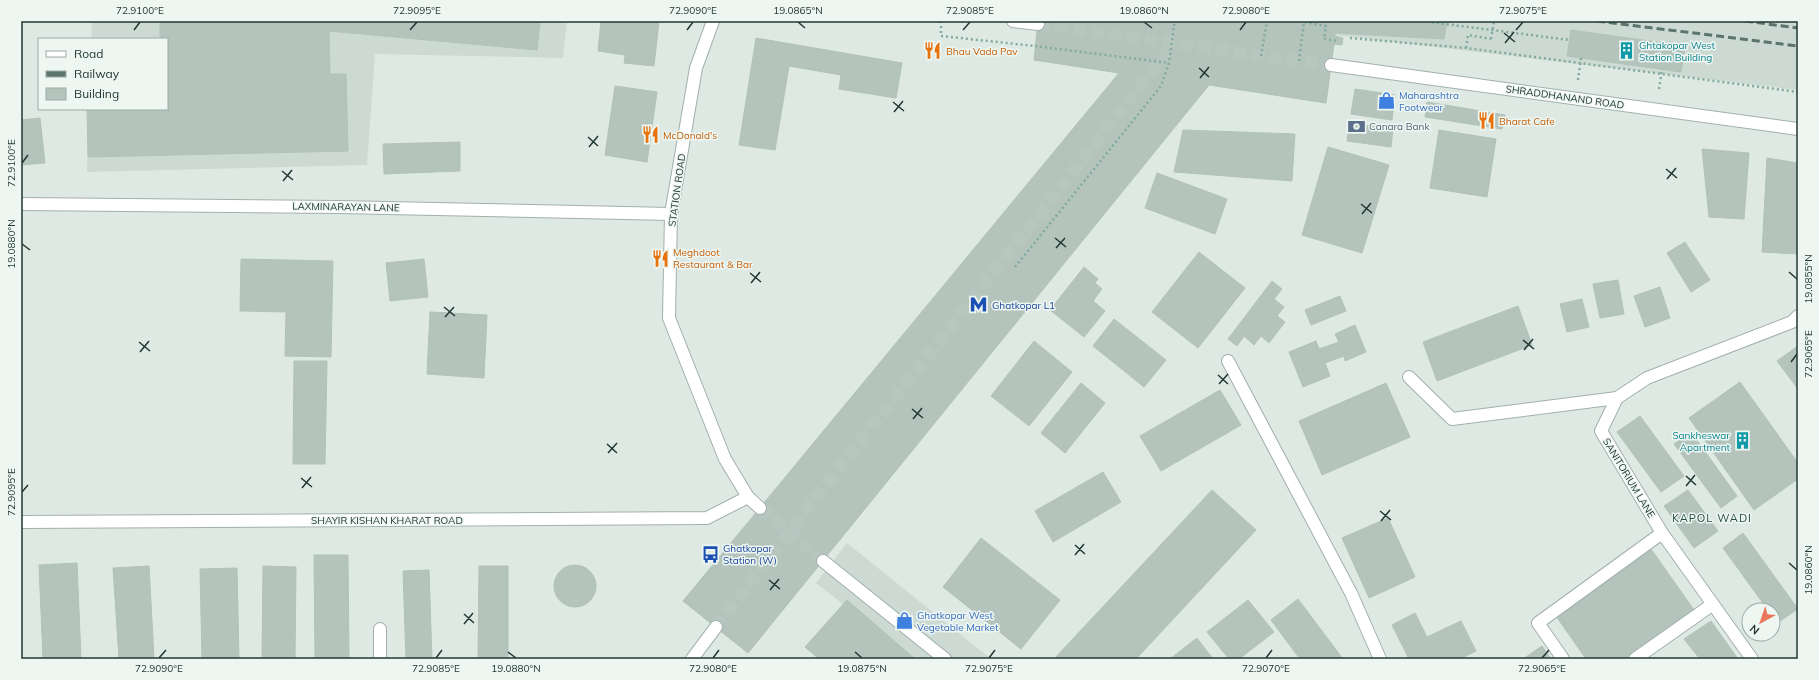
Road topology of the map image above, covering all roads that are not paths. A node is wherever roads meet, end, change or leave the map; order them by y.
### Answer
1 (713, 21) edge
2 (1013, 21) edge
3 (1038, 24) dead end
4 (1331, 65) tunnel mouth
5 (1798, 129) edge
6 (21, 204) edge
7 (671, 214) junction
8 (1798, 316) edge
9 (1228, 361) dead end
10 (1409, 377) dead end
11 (1617, 398) junction
12 (748, 497) junction
13 (760, 508) tunnel mouth
14 (21, 522) edge
15 (1662, 533) junction
16 (823, 561) tunnel mouth
17 (1713, 604) junction
18 (716, 627) tunnel mouth
19 (380, 629) dead end
20 (380, 659) edge
21 (692, 659) edge
22 (945, 659) edge
23 (1380, 659) edge
24 (1563, 659) edge
25 (1636, 659) edge
26 (1752, 659) edge

1 - 7 street, STATION ROAD
2 - 3 street
4 - 5 street, SHRADDHANAND ROAD
6 - 7 street, LAXMINARAYAN LANE
7 - 12 street, STATION ROAD
8 - 11 street
9 - 23 street
10 - 11 street
11 - 15 street, SANITORIUM LANE
12 - 13 street, STATION ROAD
12 - 14 street, SHAYIR KISHAN KHARAT ROAD
15 - 17 street, SANITORIUM LANE
15 - 24 street
16 - 22 street
17 - 25 street
17 - 26 street, SANITORIUM LANE
18 - 21 street
19 - 20 street

